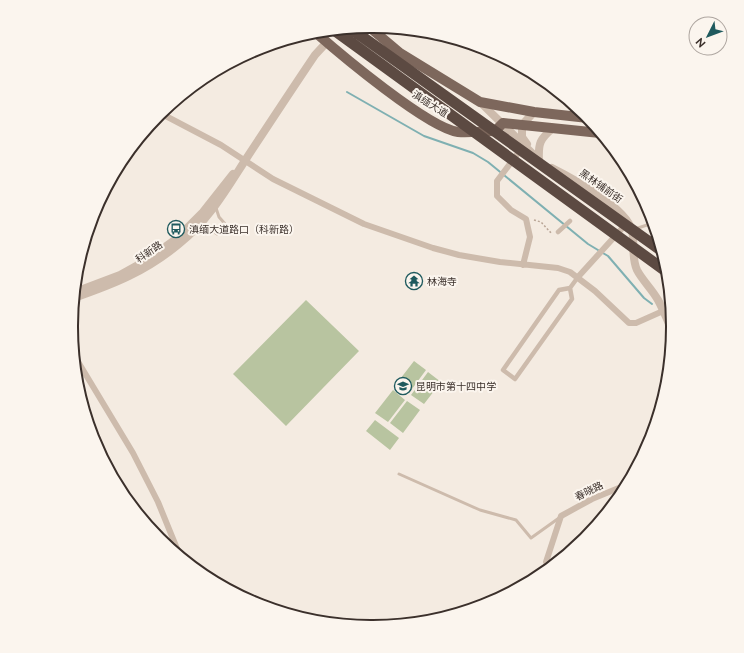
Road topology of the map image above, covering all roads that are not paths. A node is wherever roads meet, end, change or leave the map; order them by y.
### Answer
1 (379, 33) edge
2 (358, 34) edge
3 (341, 35) edge
4 (322, 38) edge
5 (327, 42) junction
6 (480, 102) junction
7 (534, 112) junction
8 (167, 117) edge
9 (578, 117) edge
10 (503, 123) junction
11 (522, 125) junction
12 (553, 128) junction
13 (495, 131) junction
14 (592, 132) edge
15 (522, 148) junction
16 (245, 160) junction
17 (539, 161) junction
18 (216, 204) junction
19 (570, 221) dead end
20 (628, 221) junction
21 (226, 225) dead end
22 (647, 225) edge
23 (195, 228) junction
24 (632, 230) junction
25 (558, 232) road end
26 (217, 234) dead end
27 (653, 245) edge
28 (523, 265) junction
29 (659, 266) edge
30 (578, 277) junction
31 (570, 288) junction
32 (81, 290) edge
33 (80, 296) edge
34 (663, 311) junction
35 (665, 316) edge
36 (81, 367) edge
37 (399, 474) dead end
38 (617, 489) edge
39 (561, 516) junction
40 (175, 545) edge
41 (546, 563) edge

1 - 6 main road
2 - 27 highway, bridge
3 - 29 highway, bridge
4 - 5 main road, 滇缅大道
5 - 13 main road, 滇缅大道
5 - 16 street, 科新路
6 - 7 main road
6 - 10 street
7 - 9 main road
7 - 11 street
8 - 16 street
10 - 11 main road
10 - 13 main road
10 - 17 street
11 - 12 main road
11 - 17 street
12 - 14 main road
12 - 17 street
13 - 15 street
15 - 17 street
15 - 28 street
16 - 18 street, 科新路
16 - 28 street
16 - 32 street, 科新路
17 - 20 street, 黑林铺前街
18 - 21 lane
18 - 23 street, 科新路
19 - 25 street
20 - 24 street, 黑林铺前街
20 - 30 street
22 - 24 lane
23 - 26 lane
23 - 33 street, 科新路
24 - 34 street, 黑林铺前街
28 - 30 street
30 - 31 street
30 - 34 street
31 - 31 street
34 - 35 street, 黑林铺前街
36 - 40 street
37 - 39 lane
38 - 39 street, 春晓路
39 - 41 street

